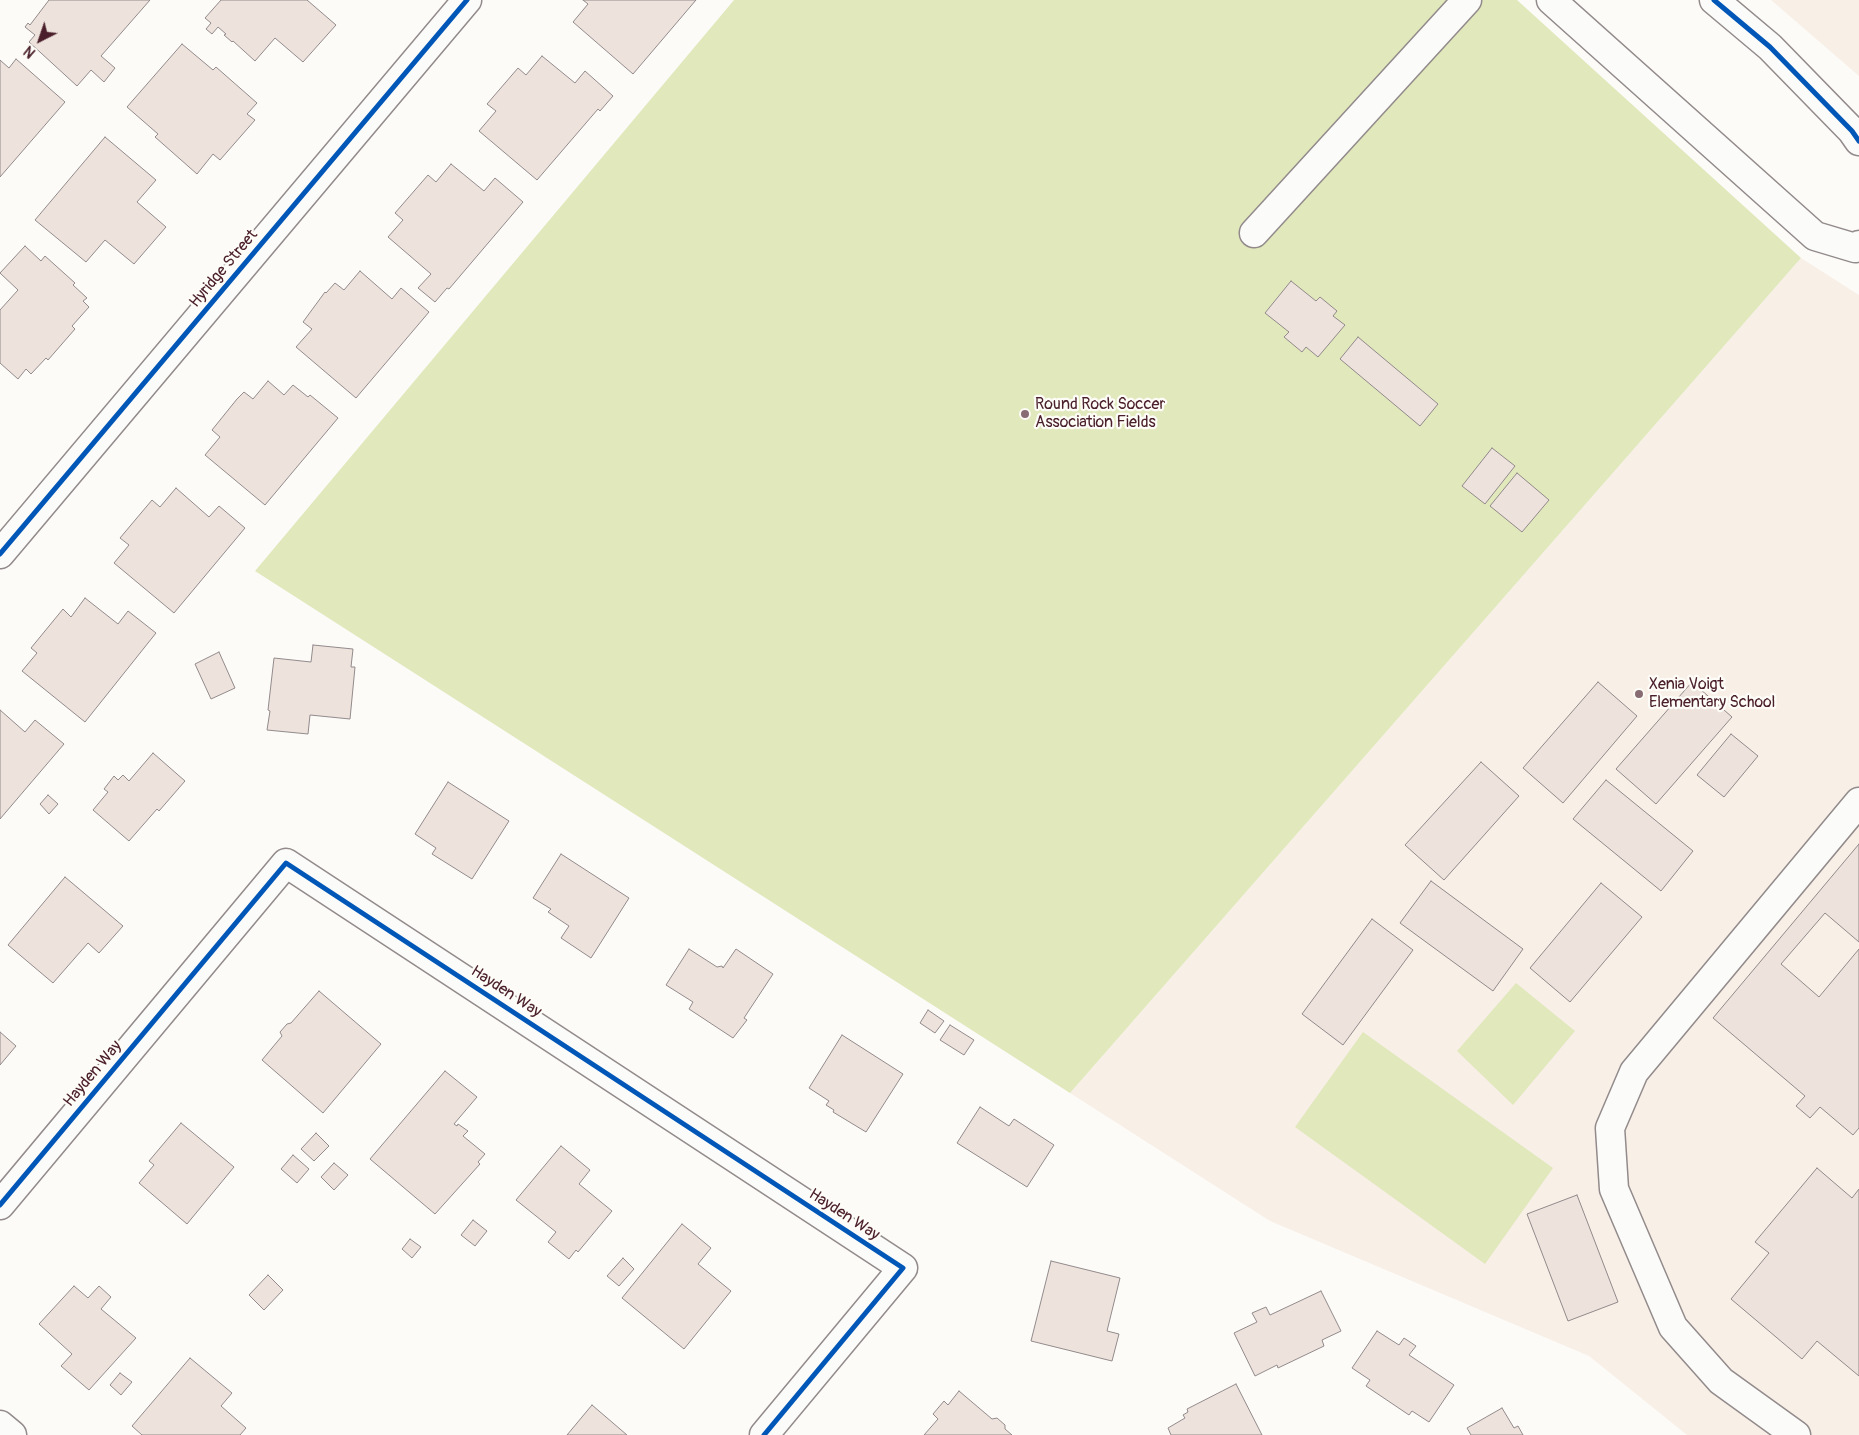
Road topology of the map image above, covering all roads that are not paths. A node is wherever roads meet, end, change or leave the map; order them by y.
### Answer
1 (467, 0) edge
2 (1467, 0) edge
3 (1551, 0) edge
4 (1714, 0) edge
5 (1859, 141) edge
6 (1254, 233) dead end
7 (1859, 245) edge
8 (0, 554) edge
9 (1859, 802) edge
10 (0, 1205) edge
11 (0, 1425) edge
12 (12, 1435) edge
13 (764, 1435) edge
14 (1796, 1435) edge

1 - 8 street, Hyridge Street
2 - 6 street
3 - 7 street
4 - 5 street
9 - 14 street
10 - 13 street, Hayden Way
11 - 12 street

